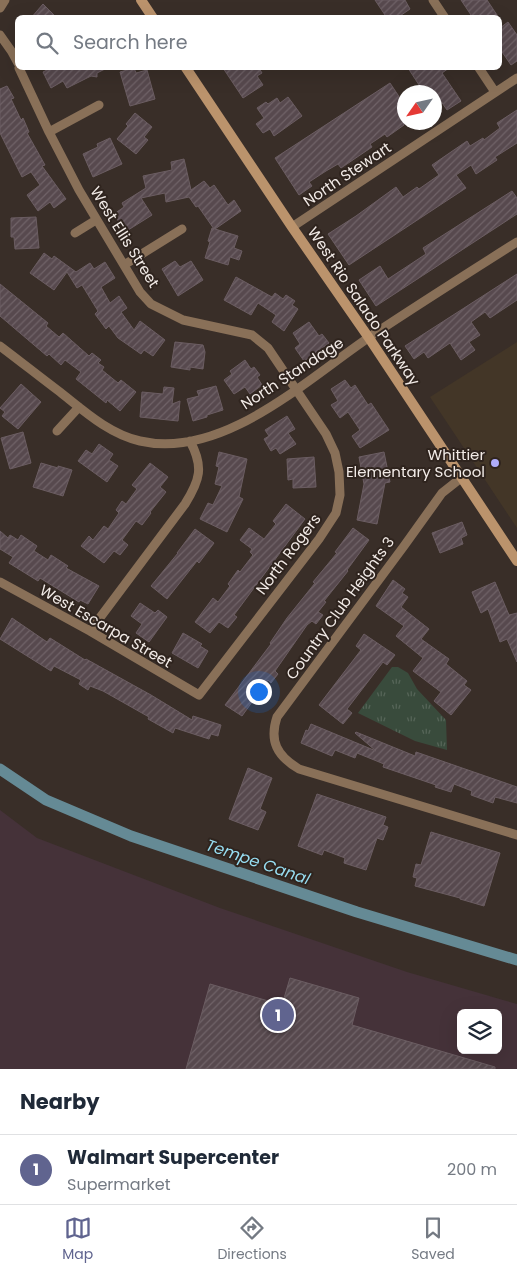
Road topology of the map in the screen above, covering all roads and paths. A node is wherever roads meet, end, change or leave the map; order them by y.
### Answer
1 (5, 0) edge
2 (141, 0) edge
3 (433, 0) edge
4 (0, 8) edge
5 (151, 15) edge
6 (443, 15) edge
7 (0, 35) edge
8 (15, 58) edge
9 (21, 70) edge
10 (187, 70) edge
11 (480, 70) edge
12 (517, 78) edge
13 (495, 92) junction
14 (100, 105) dead end
15 (50, 132) junction
16 (96, 220) junction
17 (292, 227) junction
18 (182, 228) dead end
19 (75, 233) dead end
20 (517, 242) edge
21 (124, 265) junction
22 (369, 338) junction
23 (0, 346) edge
24 (297, 389) junction
25 (79, 407) junction
26 (57, 431) dead end
27 (190, 441) junction
28 (461, 478) junction
29 (517, 561) edge
30 (0, 582) edge
31 (90, 631) junction
32 (198, 695) joint
33 (517, 835) edge

1 - 4 street
2 - 5 main road
3 - 6 street
7 - 8 street
9 - 15 street, West Ellis Street
10 - 17 main road, West Rio Salado Parkway
11 - 13 street
12 - 13 street, North Stewart
13 - 17 street, North Stewart
14 - 15 street
15 - 16 street, West Ellis Street
16 - 19 street
16 - 21 street, West Ellis Street
17 - 22 main road, West Rio Salado Parkway
18 - 21 street
20 - 22 street, North Standage
21 - 24 street, West Ellis Street
22 - 24 street, North Standage
22 - 28 main road, West Rio Salado Parkway
23 - 25 street, North Standage
24 - 27 street, North Standage
24 - 32 street, North Rogers
25 - 26 street
25 - 27 street, North Standage
27 - 31 street
28 - 29 main road, West Rio Salado Parkway
28 - 33 street, Country Club Heights 3
30 - 31 street, West Escarpa Street
31 - 32 street, West Escarpa Street

